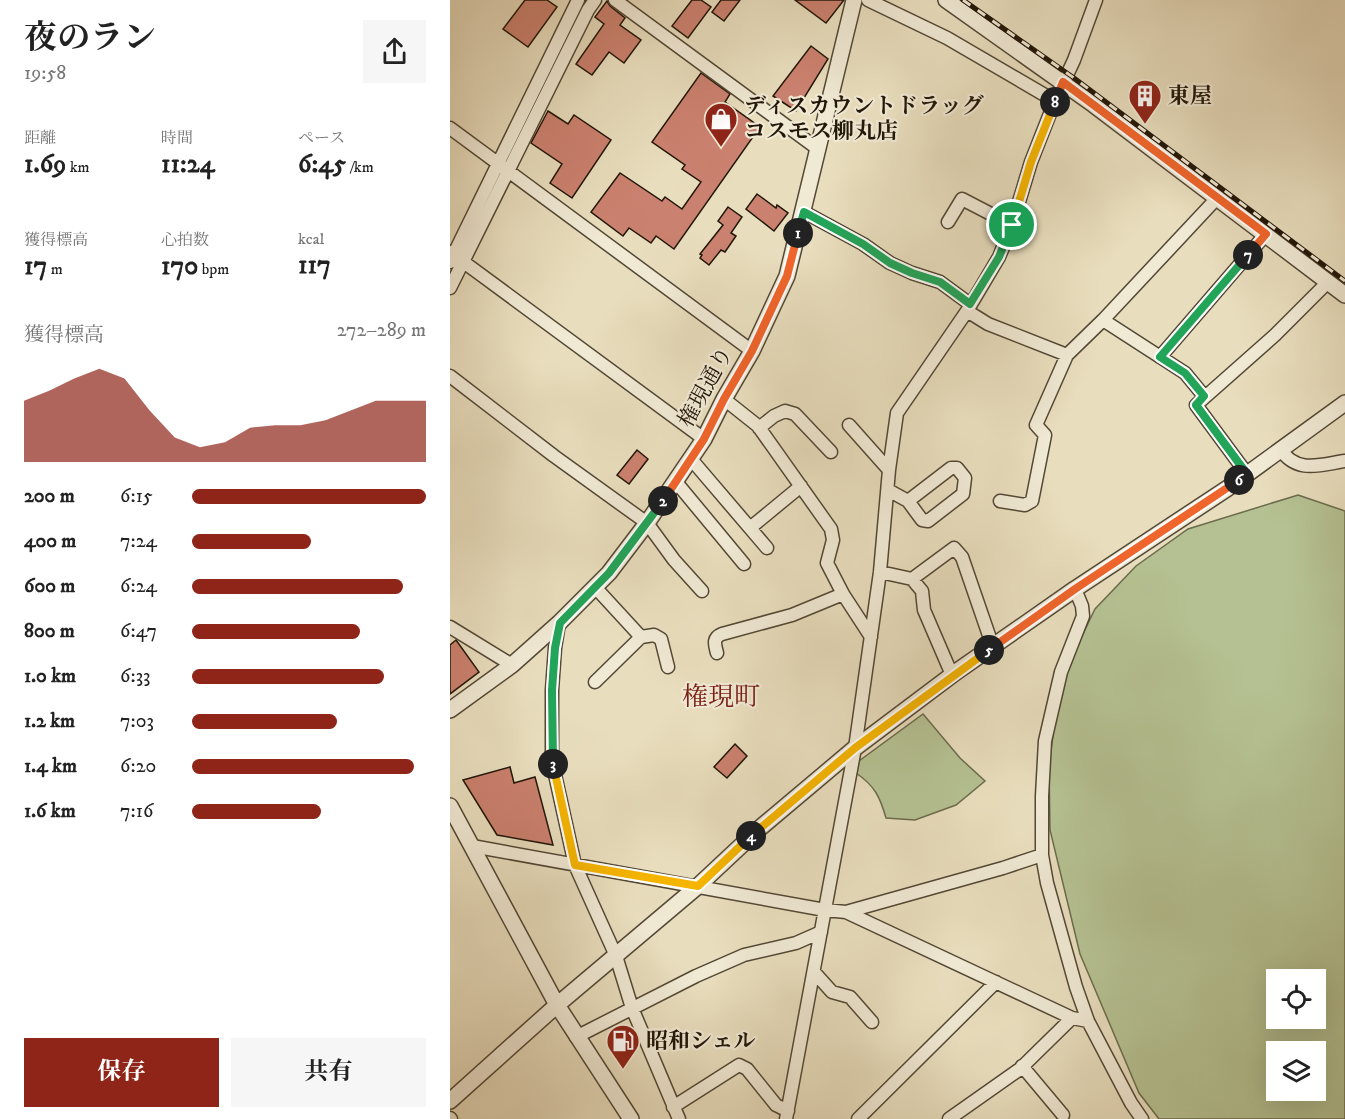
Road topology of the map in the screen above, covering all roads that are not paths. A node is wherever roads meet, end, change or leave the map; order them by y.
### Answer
1 (578, 0) edge
2 (596, 0) edge
3 (615, 0) edge
4 (854, 0) edge
5 (868, 0) edge
6 (946, 0) edge
7 (1096, 0) edge
8 (1063, 82) junction
9 (1055, 101) junction
10 (450, 128) edge
11 (818, 148) junction
12 (498, 164) junction
13 (509, 172) junction
14 (1218, 197) junction
15 (804, 212) junction
16 (948, 222) dead end
17 (1012, 225) junction
18 (1266, 234) junction
19 (454, 257) edge
20 (1328, 282) junction
21 (450, 288) edge
22 (1345, 295) edge
23 (968, 308) junction
24 (1102, 320) junction
25 (752, 351) junction
26 (1067, 355) junction
27 (1160, 357) junction
28 (450, 376) edge
29 (1204, 396) junction
30 (724, 399) junction
31 (1345, 403) edge
32 (849, 425) dead end
33 (759, 428) junction
34 (704, 439) junction
35 (1280, 449) junction
36 (831, 452) dead end
37 (691, 459) junction
38 (1345, 461) edge
39 (889, 470) junction
40 (1247, 474) junction
41 (676, 482) junction
42 (801, 486) junction
43 (888, 490) junction
44 (908, 501) junction
45 (1000, 501) dead end
46 (647, 523) junction
47 (750, 528) junction
48 (767, 548) dead end
49 (744, 564) dead end
50 (880, 572) junction
51 (912, 579) junction
52 (595, 587) junction
53 (1075, 589) junction
54 (702, 591) dead end
55 (843, 594) junction
56 (560, 623) junction
57 (450, 627) edge
58 (641, 637) junction
59 (871, 637) junction
60 (993, 646) junction
61 (717, 653) dead end
62 (512, 665) junction
63 (668, 667) dead end
64 (952, 675) junction
65 (595, 682) dead end
66 (450, 710) edge
67 (855, 748) junction
68 (450, 806) edge
69 (472, 846) junction
70 (1042, 855) junction
71 (575, 865) junction
72 (698, 886) junction
73 (825, 910) junction
74 (846, 912) junction
75 (821, 932) junction
76 (615, 956) junction
77 (814, 972) junction
78 (996, 982) junction
79 (557, 1005) junction
80 (632, 1008) junction
81 (1072, 1018) junction
82 (1088, 1021) junction
83 (872, 1022) dead end
84 (576, 1036) junction
85 (1022, 1066) junction
86 (450, 1101) edge
87 (673, 1107) junction
88 (787, 1115) edge
89 (965, 1115) edge
90 (1063, 1115) dead end
91 (631, 1119) edge
92 (679, 1119) edge
93 (858, 1119) edge
94 (949, 1119) edge
95 (1142, 1119) edge

1 - 12 street
2 - 13 street
3 - 11 street
4 - 11 street, 権現通り
5 - 9 street
6 - 8 street
7 - 8 street
8 - 9 street
8 - 14 street
9 - 17 street
10 - 12 street
11 - 15 street, 権現通り
12 - 13 street
12 - 19 street
13 - 19 street
13 - 25 street
14 - 18 street
14 - 24 street
15 - 23 street
15 - 25 street, 権現通り
16 - 17 street
17 - 23 street
18 - 20 street
18 - 27 street
19 - 21 street
19 - 34 street
20 - 22 street
20 - 29 street
23 - 26 street
23 - 39 street
24 - 26 street
24 - 27 street
25 - 30 street, 権現通り
26 - 45 street
27 - 29 street
28 - 46 street
29 - 40 street
30 - 33 street
30 - 34 street, 権現通り
31 - 35 street
32 - 39 street
33 - 36 street
33 - 42 street
34 - 37 street, 権現通り
35 - 38 street
35 - 40 street
37 - 41 street, 権現通り
37 - 47 street
39 - 43 street
40 - 53 street
41 - 46 street, 権現通り
41 - 49 street
42 - 47 street
42 - 55 street
43 - 44 street
43 - 50 street
44 - 44 street
46 - 52 street, 権現通り
46 - 54 street
47 - 48 street
50 - 51 street
50 - 59 street
51 - 60 street
51 - 64 street
52 - 56 street, 権現通り
52 - 58 street
53 - 60 street
53 - 70 street
55 - 59 street
55 - 61 street
56 - 62 street, 権現通り
56 - 71 street
57 - 62 street
58 - 63 street
58 - 65 street
59 - 67 street
60 - 64 street
62 - 66 street, 権現通り
64 - 67 street
67 - 72 street
67 - 73 street
68 - 69 street
69 - 71 street
69 - 79 street
70 - 74 street
70 - 82 street
71 - 72 street
71 - 76 street
72 - 73 street
72 - 76 street
73 - 74 street
73 - 75 street
74 - 78 street
75 - 77 street
75 - 80 street
76 - 79 street
76 - 80 street
77 - 83 street
77 - 88 street
78 - 81 street
78 - 93 street
79 - 84 street
79 - 86 street
80 - 84 street
80 - 87 street
81 - 82 street
81 - 85 street
82 - 95 street
84 - 91 street
85 - 89 street
85 - 90 street
87 - 88 street
87 - 92 street
89 - 94 street

